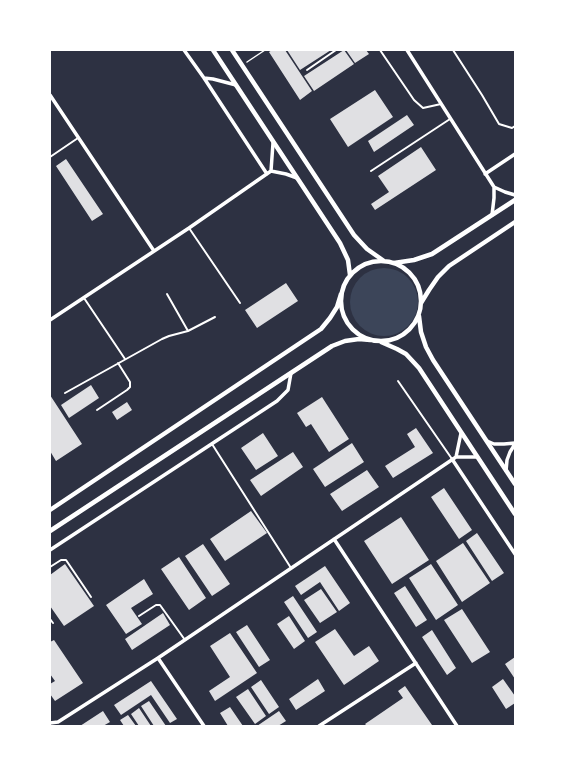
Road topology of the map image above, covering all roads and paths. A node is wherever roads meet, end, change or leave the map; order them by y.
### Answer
1 (184, 50) edge
2 (213, 50) edge
3 (232, 50) edge
4 (265, 50) edge
5 (336, 50) edge
6 (380, 50) edge
7 (408, 50) edge
8 (453, 50) edge
9 (242, 65) junction
10 (307, 70) dead end
11 (204, 78) junction
12 (236, 85) junction
13 (50, 95) edge
14 (441, 104) junction
15 (451, 119) junction
16 (515, 126) edge
17 (78, 138) junction
18 (273, 143) junction
19 (515, 154) edge
20 (50, 157) edge
21 (371, 171) dead end
22 (269, 173) junction
23 (485, 174) junction
24 (297, 178) junction
25 (494, 187) junction
26 (515, 195) edge
27 (515, 200) edge
28 (492, 215) junction
29 (515, 222) edge
30 (189, 228) junction
31 (154, 251) junction
32 (384, 261) junction
33 (394, 263) junction
34 (350, 275) junction
35 (167, 294) dead end
36 (341, 294) junction
37 (84, 298) junction
38 (240, 303) dead end
39 (421, 303) junction
40 (419, 316) junction
41 (215, 317) dead end
42 (50, 320) edge
43 (188, 331) junction
44 (370, 340) junction
45 (379, 342) junction
46 (125, 359) junction
47 (118, 363) junction
48 (291, 373) junction
49 (398, 380) dead end
50 (65, 393) dead end
51 (97, 410) dead end
52 (461, 433) junction
53 (486, 440) junction
54 (515, 443) edge
55 (212, 444) junction
56 (477, 457) junction
57 (454, 458) junction
58 (506, 471) junction
59 (515, 484) edge
60 (50, 510) edge
61 (515, 514) edge
62 (50, 531) edge
63 (334, 540) junction
64 (50, 550) edge
65 (515, 554) edge
66 (50, 567) edge
67 (292, 568) junction
68 (90, 597) dead end
69 (139, 616) dead end
70 (50, 619) edge
71 (53, 623) dead end
72 (185, 640) junction
73 (158, 658) junction
74 (416, 663) junction
75 (50, 723) edge
76 (56, 724) edge
77 (204, 726) edge
78 (319, 726) edge
79 (457, 726) edge

1 - 11 street
2 - 12 street
3 - 9 street
4 - 9 path
5 - 10 lane
6 - 14 lane
7 - 14 street
8 - 16 lane
9 - 32 street
11 - 12 street
11 - 22 street
12 - 18 street
13 - 17 street
14 - 15 street
15 - 21 lane
15 - 23 street
17 - 20 lane
17 - 31 street
18 - 22 street
18 - 24 street
19 - 23 street
22 - 24 street
22 - 30 street
23 - 25 street
24 - 34 street
25 - 26 street
25 - 28 street
27 - 28 street
28 - 33 street
29 - 39 street
30 - 31 street
30 - 38 lane
31 - 37 street
32 - 33 street
32 - 34 street
33 - 39 street
34 - 36 street
35 - 43 lane
36 - 44 street
36 - 60 street
37 - 42 street
37 - 46 lane
39 - 40 street
40 - 45 street
40 - 53 street
41 - 43 lane
43 - 46 lane
44 - 45 street
44 - 48 street
45 - 52 street
46 - 47 lane
47 - 50 lane
47 - 51 lane
48 - 55 street
48 - 62 street
49 - 57 lane
52 - 56 street
52 - 57 street
53 - 54 street
53 - 58 street
54 - 58 street
55 - 64 street
55 - 67 lane
56 - 57 street
56 - 61 street
57 - 63 street
57 - 65 street
58 - 59 street
63 - 67 street
63 - 74 street
66 - 68 lane
67 - 72 street
69 - 72 lane
70 - 71 lane
72 - 73 street
73 - 76 street
73 - 77 street
74 - 78 street
74 - 79 street
75 - 76 street

